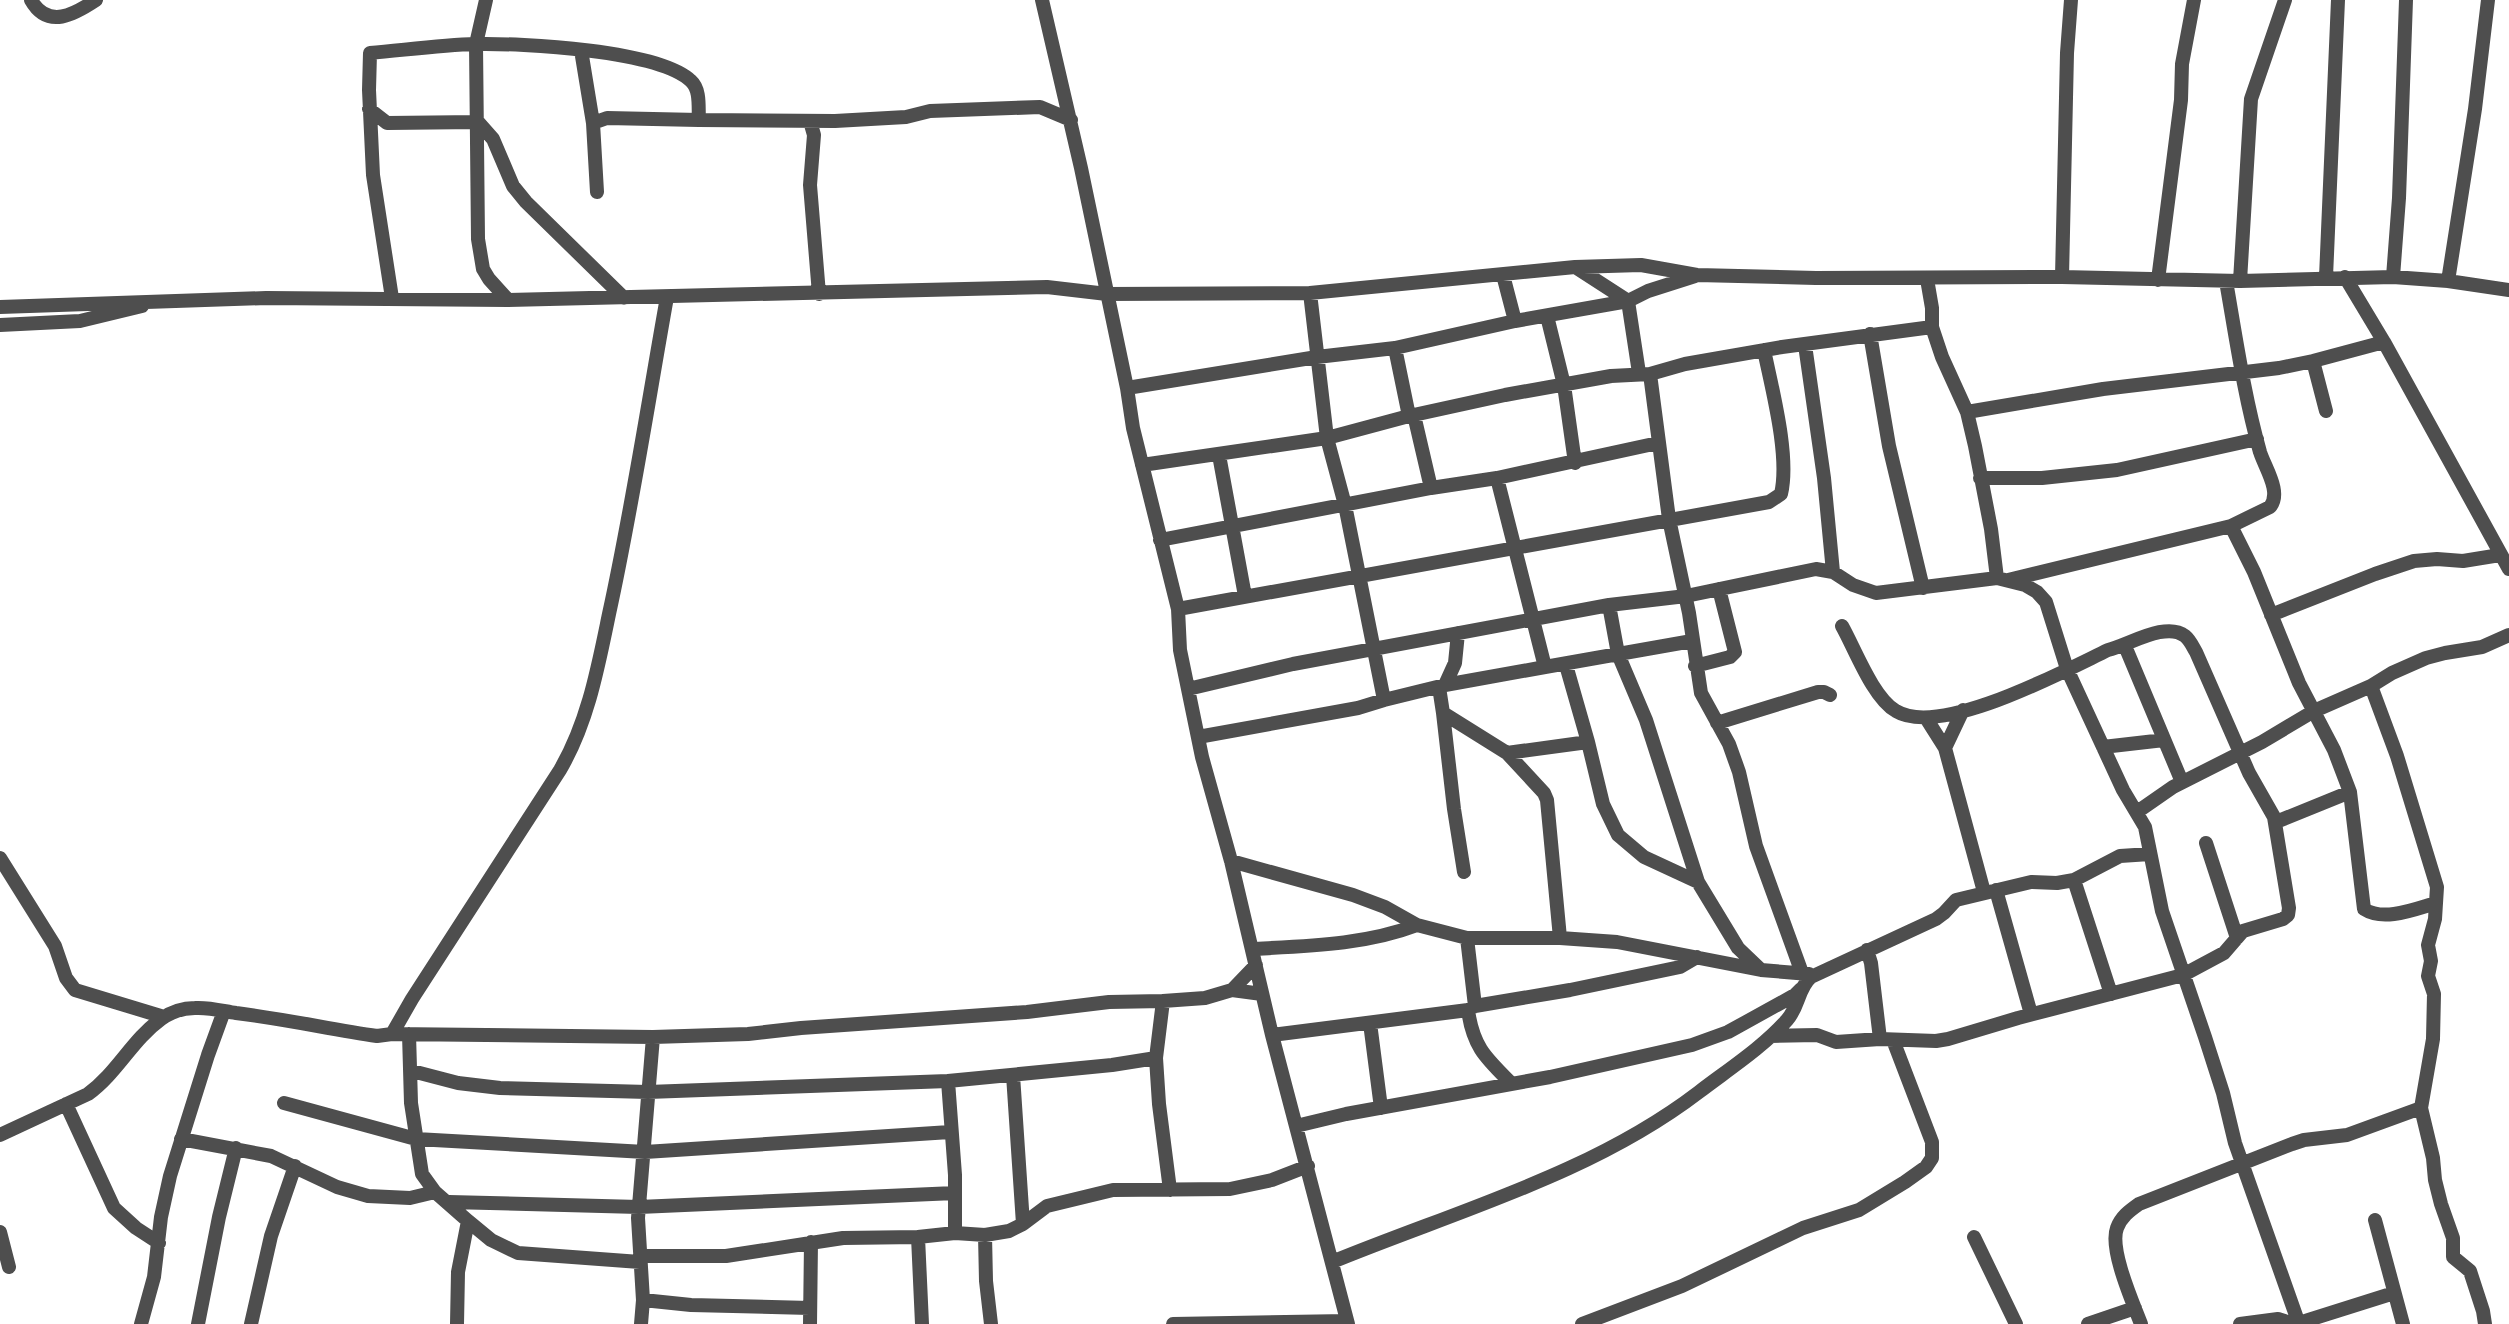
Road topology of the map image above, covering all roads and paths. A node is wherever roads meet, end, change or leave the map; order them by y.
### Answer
1 (31, 0) edge
2 (96, 0) edge
3 (486, 0) edge
4 (1042, 0) edge
5 (2071, 0) edge
6 (2194, 0) edge
7 (2284, 0) edge
8 (2338, 0) edge
9 (2406, 0) edge
10 (2488, 0) edge
11 (476, 44) junction
12 (581, 50) junction
13 (369, 109) junction
14 (699, 120) junction
15 (1071, 120) junction
16 (810, 121) junction
17 (478, 122) junction
18 (593, 123) junction
19 (597, 192) dead end
20 (1641, 265) junction
21 (1575, 267) junction
22 (1503, 275) junction
23 (1697, 275) junction
24 (2062, 277) junction
25 (2326, 277) junction
26 (2345, 277) junction
27 (2393, 277) junction
28 (1927, 279) junction
29 (2158, 280) junction
30 (2233, 281) junction
31 (2448, 281) junction
32 (2509, 290) edge
33 (1648, 291) junction
34 (1310, 293) junction
35 (819, 294) junction
36 (1107, 294) junction
37 (668, 297) junction
38 (392, 298) junction
39 (624, 298) junction
40 (508, 300) junction
41 (155, 301) junction
42 (1628, 301) junction
43 (0, 307) edge
44 (1547, 316) junction
45 (1515, 321) junction
46 (0, 325) edge
47 (1932, 327) junction
48 (1870, 334) junction
49 (2384, 342) junction
50 (1805, 345) junction
51 (1395, 348) junction
52 (1764, 350) junction
53 (1317, 357) junction
54 (2313, 362) junction
55 (1645, 373) junction
56 (2242, 373) junction
57 (1564, 385) junction
58 (1127, 388) junction
59 (2326, 411) dead end
60 (1967, 412) junction
61 (1412, 416) junction
62 (1327, 438) junction
63 (2257, 439) junction
64 (1658, 443) junction
65 (1220, 455) junction
66 (1575, 463) junction
67 (1142, 465) junction
68 (1497, 478) junction
69 (1980, 478) junction
70 (1431, 488) junction
71 (1345, 505) junction
72 (1669, 519) junction
73 (1233, 526) junction
74 (2231, 526) junction
75 (1160, 540) junction
76 (1516, 546) junction
77 (2500, 555) junction
78 (2509, 569) edge
79 (1833, 572) junction
80 (1360, 576) junction
81 (2003, 579) junction
82 (1923, 588) junction
83 (1719, 589) junction
84 (1245, 596) junction
85 (1686, 596) junction
86 (1609, 605) junction
87 (1178, 609) junction
88 (2271, 615) junction
89 (1533, 619) junction
90 (1842, 626) dead end
91 (1458, 633) junction
92 (2509, 635) edge
93 (1692, 641) junction
94 (2125, 646) junction
95 (1375, 650) junction
96 (1618, 654) junction
97 (1566, 665) junction
98 (1695, 666) junction
99 (1545, 667) junction
100 (2067, 669) junction
101 (1442, 686) junction
102 (2371, 686) junction
103 (1188, 689) junction
104 (1830, 695) dead end
105 (1384, 700) junction
106 (1963, 710) junction
107 (2314, 711) junction
108 (1443, 713) junction
109 (1926, 718) junction
110 (1717, 723) junction
111 (1198, 737) junction
112 (2164, 740) junction
113 (1588, 742) junction
114 (2103, 747) junction
115 (1945, 748) junction
116 (1507, 753) junction
117 (2239, 753) junction
118 (2182, 782) junction
119 (2350, 792) junction
120 (2137, 812) junction
121 (2276, 822) junction
122 (2206, 843) dead end
123 (2150, 854) junction
124 (0, 858) edge
125 (1231, 861) junction
126 (1464, 872) dead end
127 (2074, 880) junction
128 (1698, 882) junction
129 (1990, 891) junction
130 (2436, 903) junction
131 (1417, 925) junction
132 (1467, 938) junction
133 (1560, 938) junction
134 (2236, 938) junction
135 (1252, 949) junction
136 (1867, 950) junction
137 (1697, 957) junction
138 (1256, 965) junction
139 (1761, 970) junction
140 (1802, 973) junction
141 (1817, 975) junction
142 (2183, 975) junction
143 (1801, 989) junction
144 (1232, 990) junction
145 (1262, 994) junction
146 (2111, 994) junction
147 (1163, 1001) junction
148 (1471, 1008) junction
149 (224, 1011) junction
150 (2031, 1014) junction
151 (164, 1017) junction
152 (1370, 1023) junction
153 (392, 1034) junction
154 (409, 1034) junction
155 (1272, 1035) junction
156 (1771, 1036) junction
157 (653, 1037) junction
158 (1887, 1040) junction
159 (1156, 1058) junction
160 (412, 1071) junction
161 (1013, 1075) junction
162 (948, 1081) junction
163 (1511, 1083) junction
164 (648, 1092) junction
165 (284, 1102) dead end
166 (66, 1104) junction
167 (1381, 1108) junction
168 (2421, 1108) junction
169 (1296, 1126) junction
170 (950, 1132) junction
171 (0, 1135) edge
172 (181, 1139) junction
173 (416, 1139) junction
174 (236, 1148) junction
175 (645, 1152) junction
176 (2242, 1163) junction
177 (295, 1166) junction
178 (1308, 1166) junction
179 (1170, 1190) junction
180 (435, 1192) junction
181 (955, 1193) junction
182 (449, 1202) junction
183 (639, 1207) junction
184 (2375, 1220) dead end
185 (468, 1221) junction
186 (1023, 1224) junction
187 (0, 1232) edge
188 (955, 1233) junction
189 (985, 1235) junction
190 (918, 1237) junction
191 (1974, 1237) dead end
192 (811, 1242) junction
193 (159, 1243) junction
194 (640, 1259) junction
195 (1332, 1262) junction
196 (9, 1267) dead end
197 (2394, 1293) junction
198 (643, 1300) junction
199 (810, 1308) junction
200 (2135, 1308) junction
201 (1348, 1322) edge
202 (141, 1324) edge
203 (198, 1324) edge
204 (250, 1324) edge
205 (457, 1324) edge
206 (641, 1324) edge
207 (810, 1324) edge
208 (922, 1324) edge
209 (991, 1324) edge
210 (1173, 1324) edge
211 (1582, 1324) edge
212 (2016, 1324) edge
213 (2088, 1324) edge
214 (2141, 1324) edge
215 (2240, 1324) edge
216 (2298, 1324) edge
217 (2403, 1324) edge
218 (2485, 1324) edge

1 - 2 street
3 - 11 street
4 - 15 street
5 - 24 street
6 - 29 street
7 - 30 street
8 - 25 street
9 - 27 street
10 - 31 street
11 - 12 street
11 - 13 street
11 - 17 street
12 - 14 street
12 - 18 street
13 - 17 street
13 - 38 street
14 - 16 street
14 - 18 street
15 - 16 street
15 - 36 street
16 - 35 street
17 - 39 street
17 - 40 street
18 - 19 street
20 - 21 street
20 - 23 street
20 - 33 street
21 - 22 street
21 - 42 street
22 - 34 street
22 - 45 street
23 - 28 street
23 - 33 street
24 - 28 street
24 - 29 street
25 - 26 street
25 - 30 street
26 - 27 street
26 - 49 street
27 - 31 street
28 - 47 street
29 - 30 street
30 - 56 street
31 - 32 street
33 - 42 street
34 - 36 street
34 - 53 street
35 - 36 street
35 - 37 street
36 - 58 street
37 - 39 street
37 - 153 street
38 - 40 street
38 - 41 street
39 - 40 street
41 - 43 street
41 - 46 street
42 - 44 street
42 - 55 street
44 - 45 street
44 - 57 street
45 - 51 street
47 - 48 street
47 - 60 street
48 - 50 street
48 - 82 street
49 - 54 street
49 - 77 street
50 - 52 street
50 - 79 street
51 - 53 street
51 - 61 street
52 - 55 street
52 - 72 street
53 - 58 street
53 - 62 street
54 - 56 street
54 - 59 street
55 - 57 street
55 - 64 street
56 - 60 street
56 - 63 street
57 - 61 street
57 - 66 street
58 - 67 street
60 - 69 street
61 - 62 street
61 - 70 street
62 - 65 street
62 - 71 street
63 - 69 street
63 - 74 street
64 - 66 street
64 - 72 street
65 - 67 street
65 - 73 street
66 - 68 street
67 - 75 street
68 - 70 street
68 - 76 street
69 - 81 street
70 - 71 street
71 - 73 street
71 - 80 street
72 - 76 street
72 - 85 street
73 - 75 street
73 - 84 street
74 - 81 street
74 - 88 street
75 - 87 street
76 - 80 street
76 - 89 street
77 - 78 street
77 - 88 street
79 - 82 street
79 - 83 street
80 - 84 street
80 - 95 street
81 - 82 street
81 - 100 street
83 - 85 street
83 - 98 street
84 - 87 street
85 - 86 street
85 - 93 street
86 - 89 street
86 - 96 street
87 - 103 street
88 - 107 street
89 - 91 street
89 - 99 street
90 - 109 street
91 - 95 street
91 - 101 street
92 - 102 street
93 - 96 street
93 - 98 street
94 - 100 street
94 - 112 street
94 - 117 street
95 - 103 street
95 - 105 street
96 - 97 street
96 - 128 street
97 - 99 street
97 - 113 street
98 - 110 street
99 - 101 street
100 - 106 street
100 - 114 street
101 - 105 street
101 - 108 street
102 - 107 street
102 - 130 street
103 - 111 street
104 - 110 street
105 - 111 street
106 - 109 street
106 - 115 street
107 - 117 street
107 - 119 street
108 - 116 street
108 - 126 street
109 - 115 street
110 - 140 street
111 - 125 street
112 - 114 street
112 - 118 street
113 - 116 street
113 - 128 street
114 - 120 street
115 - 129 street
116 - 133 street
117 - 118 street
117 - 121 street
118 - 120 street
119 - 121 street
119 - 130 street
120 - 123 street
121 - 134 street
122 - 134 street
123 - 127 street
123 - 142 street
124 - 151 street
125 - 131 street
125 - 135 street
127 - 129 street
127 - 146 street
128 - 139 street
129 - 136 street
129 - 150 street
130 - 168 street
131 - 132 street
131 - 135 street
132 - 133 street
132 - 148 street
133 - 137 street
134 - 142 street
135 - 138 street
136 - 141 street
136 - 158 street
137 - 139 street
137 - 148 street
138 - 144 street
138 - 145 street
139 - 140 street
140 - 141 street
141 - 143 street
142 - 146 street
142 - 176 street
143 - 156 street
143 - 163 street
144 - 145 street
144 - 147 street
145 - 155 street
146 - 150 street
147 - 157 street
147 - 159 street
148 - 152 street
148 - 163 street
149 - 151 street
149 - 153 street
149 - 172 street
150 - 158 street
151 - 166 street
152 - 155 street
152 - 167 street
153 - 154 street
154 - 157 street
154 - 160 street
155 - 169 street
156 - 158 street
156 - 195 street
157 - 164 street
158 - 211 street
159 - 161 street
159 - 179 street
160 - 164 street
160 - 173 street
161 - 162 street
161 - 186 street
162 - 164 street
162 - 170 street
163 - 167 street
164 - 175 street
165 - 173 street
166 - 171 street
166 - 193 street
167 - 169 street
168 - 176 street
168 - 218 street
169 - 178 street
170 - 175 street
170 - 181 street
172 - 174 street
172 - 193 street
173 - 175 street
173 - 180 street
174 - 177 street
174 - 203 street
175 - 183 street
176 - 200 street
176 - 216 street
177 - 180 street
177 - 204 street
178 - 179 street
178 - 195 street
179 - 186 street
180 - 182 street
181 - 183 street
181 - 188 street
182 - 183 street
182 - 185 street
183 - 194 street
184 - 197 street
185 - 194 street
185 - 205 street
186 - 189 street
187 - 196 street
188 - 189 street
188 - 190 street
189 - 209 street
190 - 192 street
190 - 208 street
191 - 212 street
192 - 194 street
192 - 199 street
193 - 202 street
194 - 198 street
195 - 201 street
197 - 216 street
197 - 217 street
198 - 199 street
198 - 206 street
199 - 207 street
200 - 213 street
200 - 214 street
201 - 210 street
215 - 216 street

